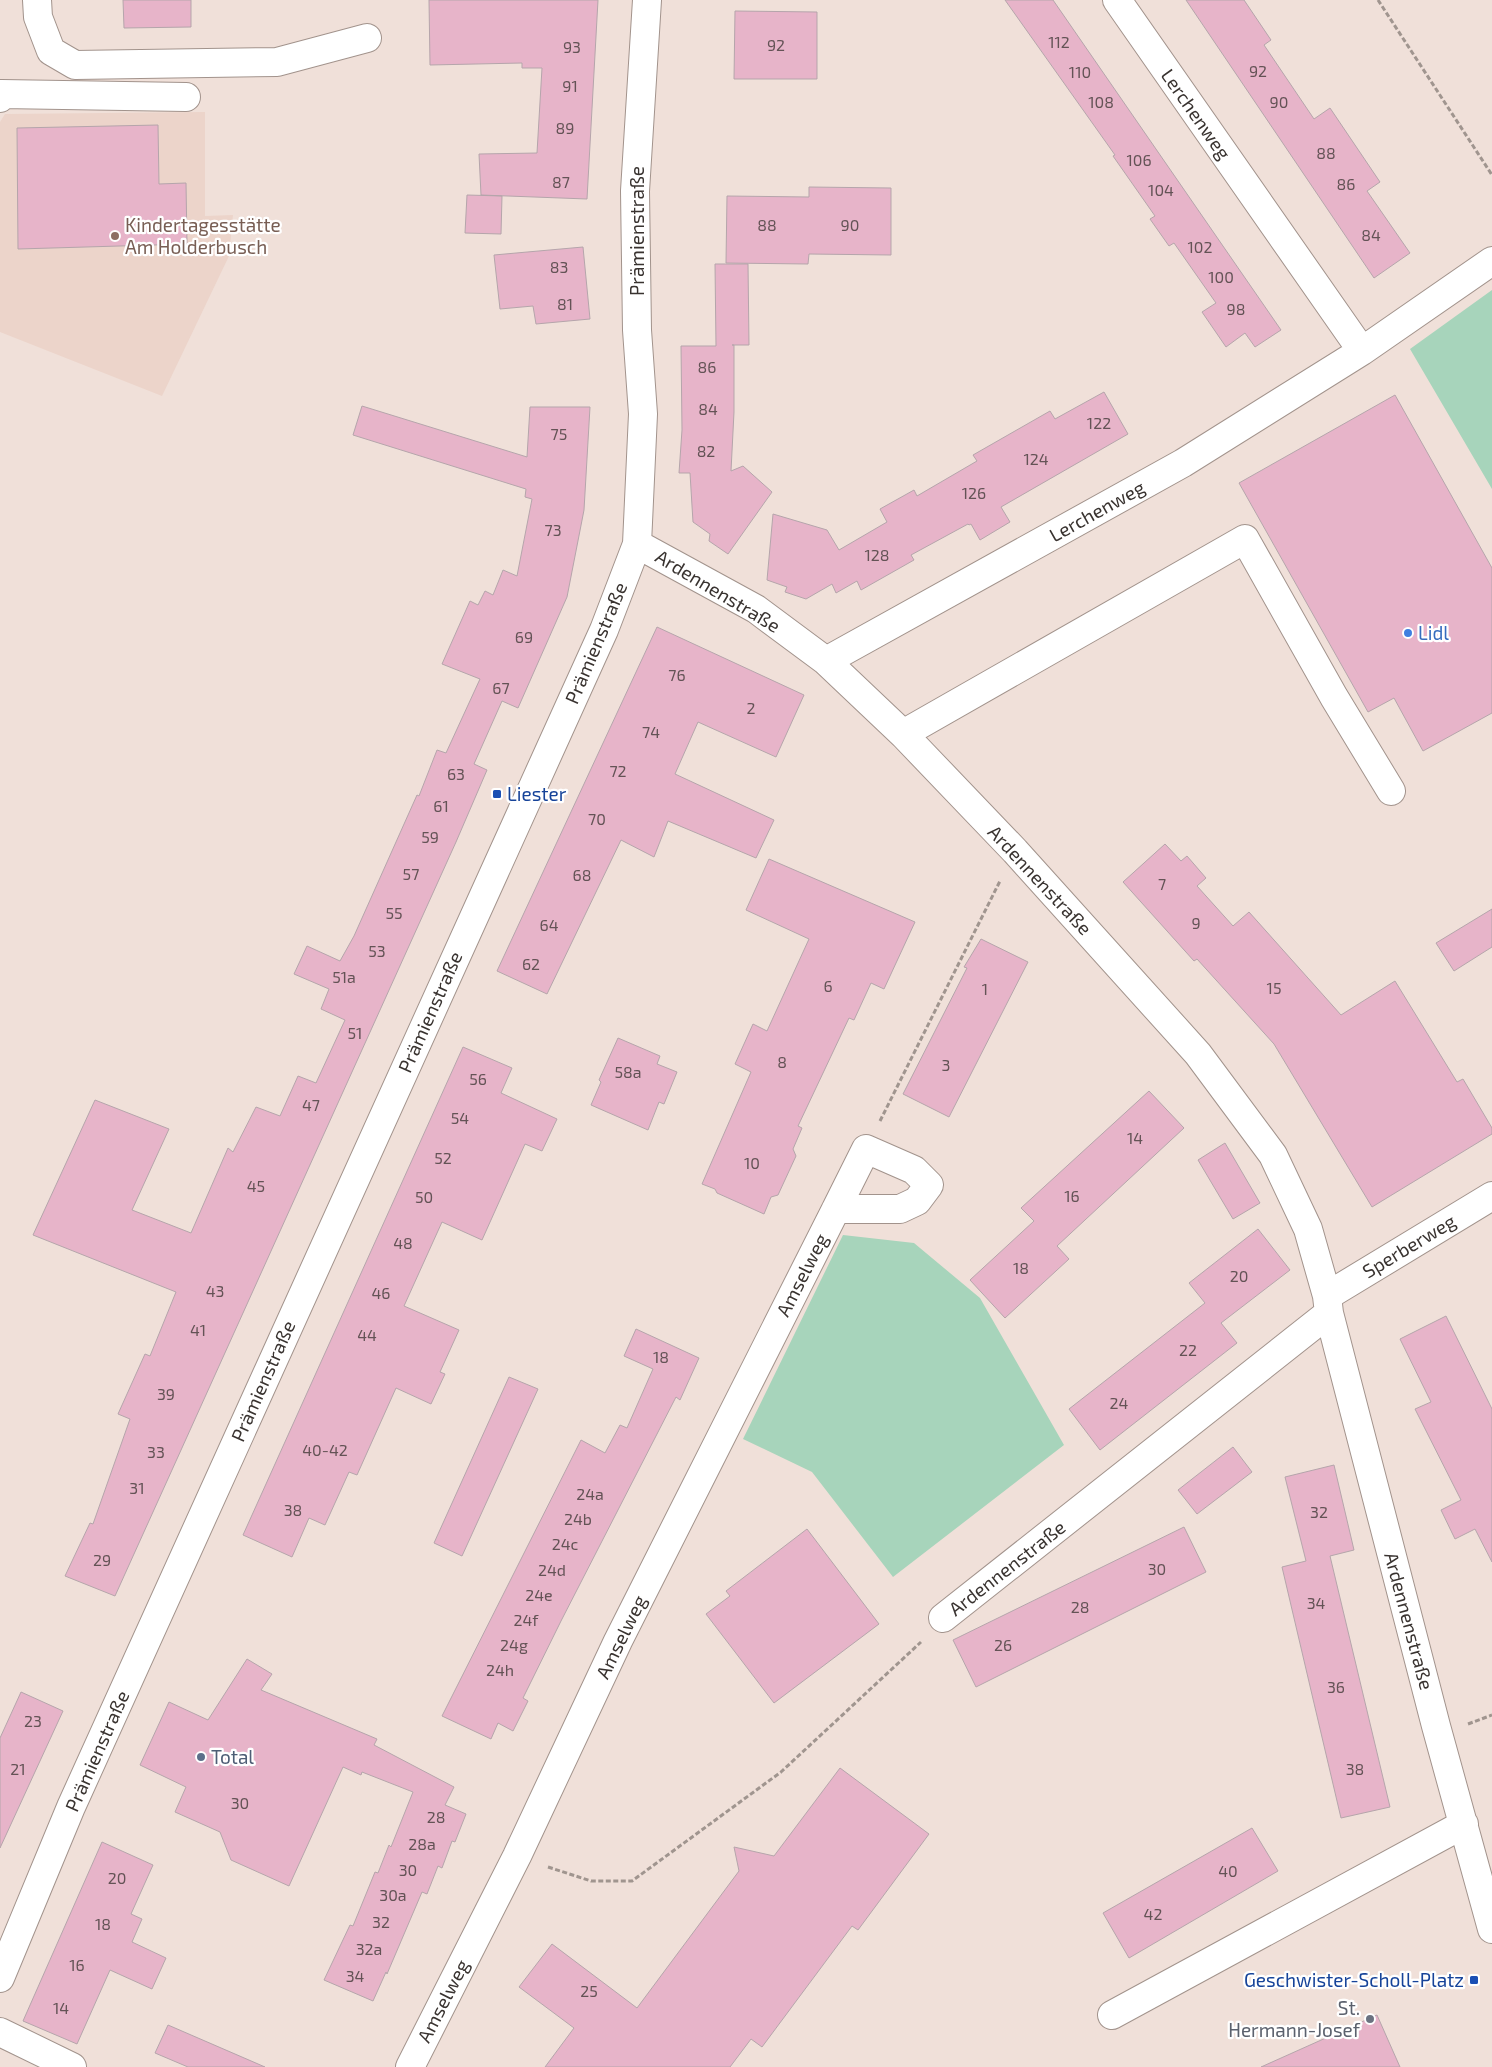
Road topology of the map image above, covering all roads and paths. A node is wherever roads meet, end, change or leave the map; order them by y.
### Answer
1 (37, 0) edge
2 (647, 0) edge
3 (1117, 0) edge
4 (1378, 0) edge
5 (366, 38) dead end
6 (186, 97) dead end
7 (0, 98) edge
8 (1492, 174) edge
9 (1492, 261) edge
10 (1362, 351) junction
11 (637, 544) junction
12 (826, 661) junction
13 (903, 734) junction
14 (1390, 791) dead end
15 (1015, 851) junction
16 (866, 1149) junction
17 (1492, 1196) edge
18 (836, 1209) junction
19 (1328, 1304) junction
20 (943, 1618) joint
21 (1464, 1824) junction
22 (517, 1856) junction
23 (1492, 1929) edge
24 (1, 1974) edge
25 (1112, 2015) dead end
26 (0, 2032) edge
27 (72, 2067) edge
28 (410, 2067) edge

1 - 5 street
2 - 11 street, Prämienstraße
3 - 10 street, Lerchenweg
4 - 8 path
6 - 7 street
9 - 10 street, Lerchenweg
10 - 12 street, Lerchenweg
11 - 12 street, Ardennenstraße
11 - 24 street, Prämienstraße
12 - 13 street, Ardennenstraße
13 - 14 street
13 - 15 street, Ardennenstraße
15 - 16 path
15 - 19 street, Ardennenstraße
16 - 18 street, Amselweg
16 - 18 street
17 - 19 street, Sperberweg
18 - 22 street, Amselweg
19 - 20 street, Ardennenstraße
19 - 21 street, Ardennenstraße
20 - 22 path
21 - 23 street, Ardennenstraße
21 - 25 street
22 - 28 street, Amselweg
26 - 27 street

